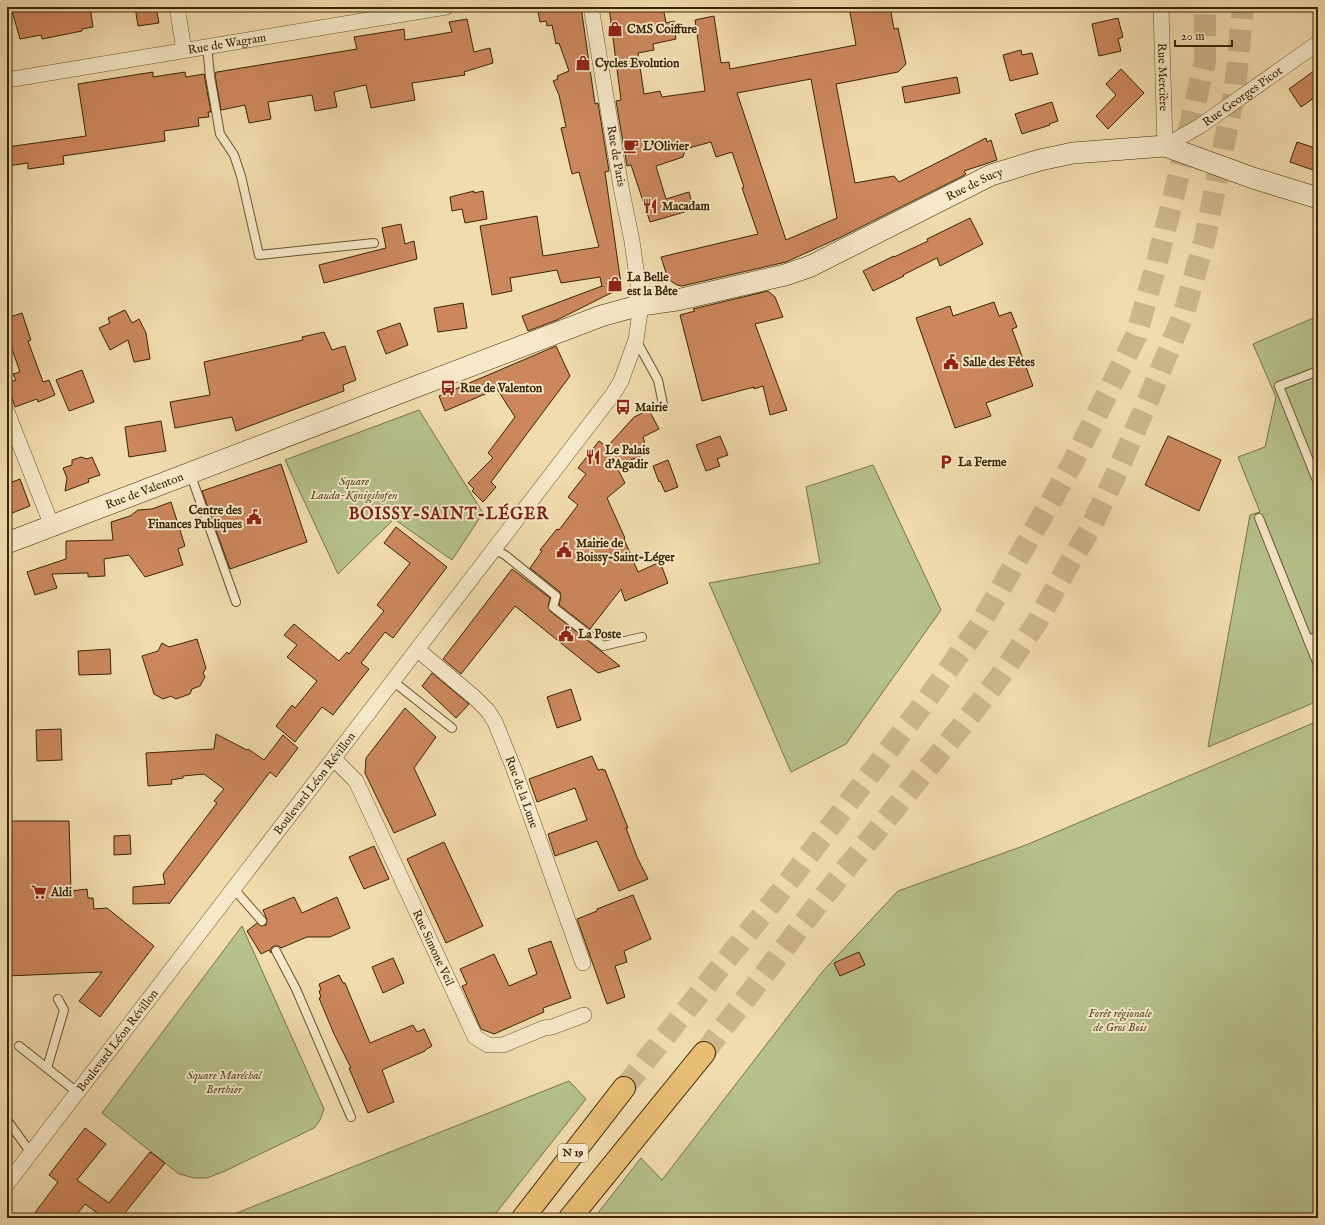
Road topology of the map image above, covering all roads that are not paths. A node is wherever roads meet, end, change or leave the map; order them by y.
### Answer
1 (178, 7) edge
2 (446, 7) edge
3 (591, 7) edge
4 (1161, 7) edge
5 (1318, 43) edge
6 (207, 46) junction
7 (184, 50) junction
8 (7, 80) edge
9 (1165, 146) junction
10 (1318, 198) edge
11 (374, 242) dead end
12 (641, 305) junction
13 (636, 340) junction
14 (1318, 371) edge
15 (663, 404) dead end
16 (7, 412) edge
17 (189, 472) junction
18 (1318, 483) edge
19 (1259, 518) dead end
20 (52, 526) junction
21 (7, 543) edge
22 (495, 550) junction
23 (236, 602) dead end
24 (1318, 636) edge
25 (642, 637) dead end
26 (1308, 640) junction
27 (418, 650) junction
28 (1318, 665) edge
29 (394, 682) junction
30 (452, 728) dead end
31 (334, 759) junction
32 (234, 889) junction
33 (262, 921) dead end
34 (276, 951) dead end
35 (582, 963) dead end
36 (58, 999) dead end
37 (584, 1015) dead end
38 (19, 1046) dead end
39 (704, 1053) tunnel mouth
40 (47, 1068) junction
41 (624, 1088) tunnel mouth
42 (77, 1092) junction
43 (351, 1117) dead end
44 (7, 1120) edge
45 (31, 1153) junction
46 (7, 1184) edge
47 (523, 1218) edge
48 (570, 1218) edge

1 - 7 street
2 - 6 street, Rue de Wagram
3 - 12 street, Rue de Paris
4 - 9 street, Rue Mercière
5 - 9 street, Rue Georges Picot
6 - 7 street, Rue de Wagram
6 - 11 lane
7 - 8 street, Rue de Wagram
9 - 10 main road, Rue de Sucy
9 - 12 main road, Rue de Sucy
12 - 13 street, Rue de Paris
12 - 17 main road, Rue de Valenton
13 - 15 lane
13 - 22 street, Boulevard Léon Révillon
14 - 18 lane
16 - 20 street
17 - 20 main road, Rue de Valenton
17 - 23 lane
19 - 26 lane
20 - 21 main road, Rue de Valenton
22 - 25 lane
22 - 27 street, Boulevard Léon Révillon
24 - 26 lane
26 - 28 lane
27 - 29 street, Boulevard Léon Révillon
27 - 35 street, Rue de la Lune
29 - 30 lane
29 - 31 street, Boulevard Léon Révillon
31 - 32 street, Boulevard Léon Révillon
31 - 37 street, Rue Simone Veil
32 - 33 lane
32 - 42 street, Boulevard Léon Révillon
34 - 43 lane
36 - 40 lane
38 - 40 lane
39 - 48 highway
40 - 42 lane
41 - 47 highway, N 19
42 - 45 street, Boulevard Léon Révillon
44 - 45 lane
45 - 46 street, Boulevard Léon Révillon

